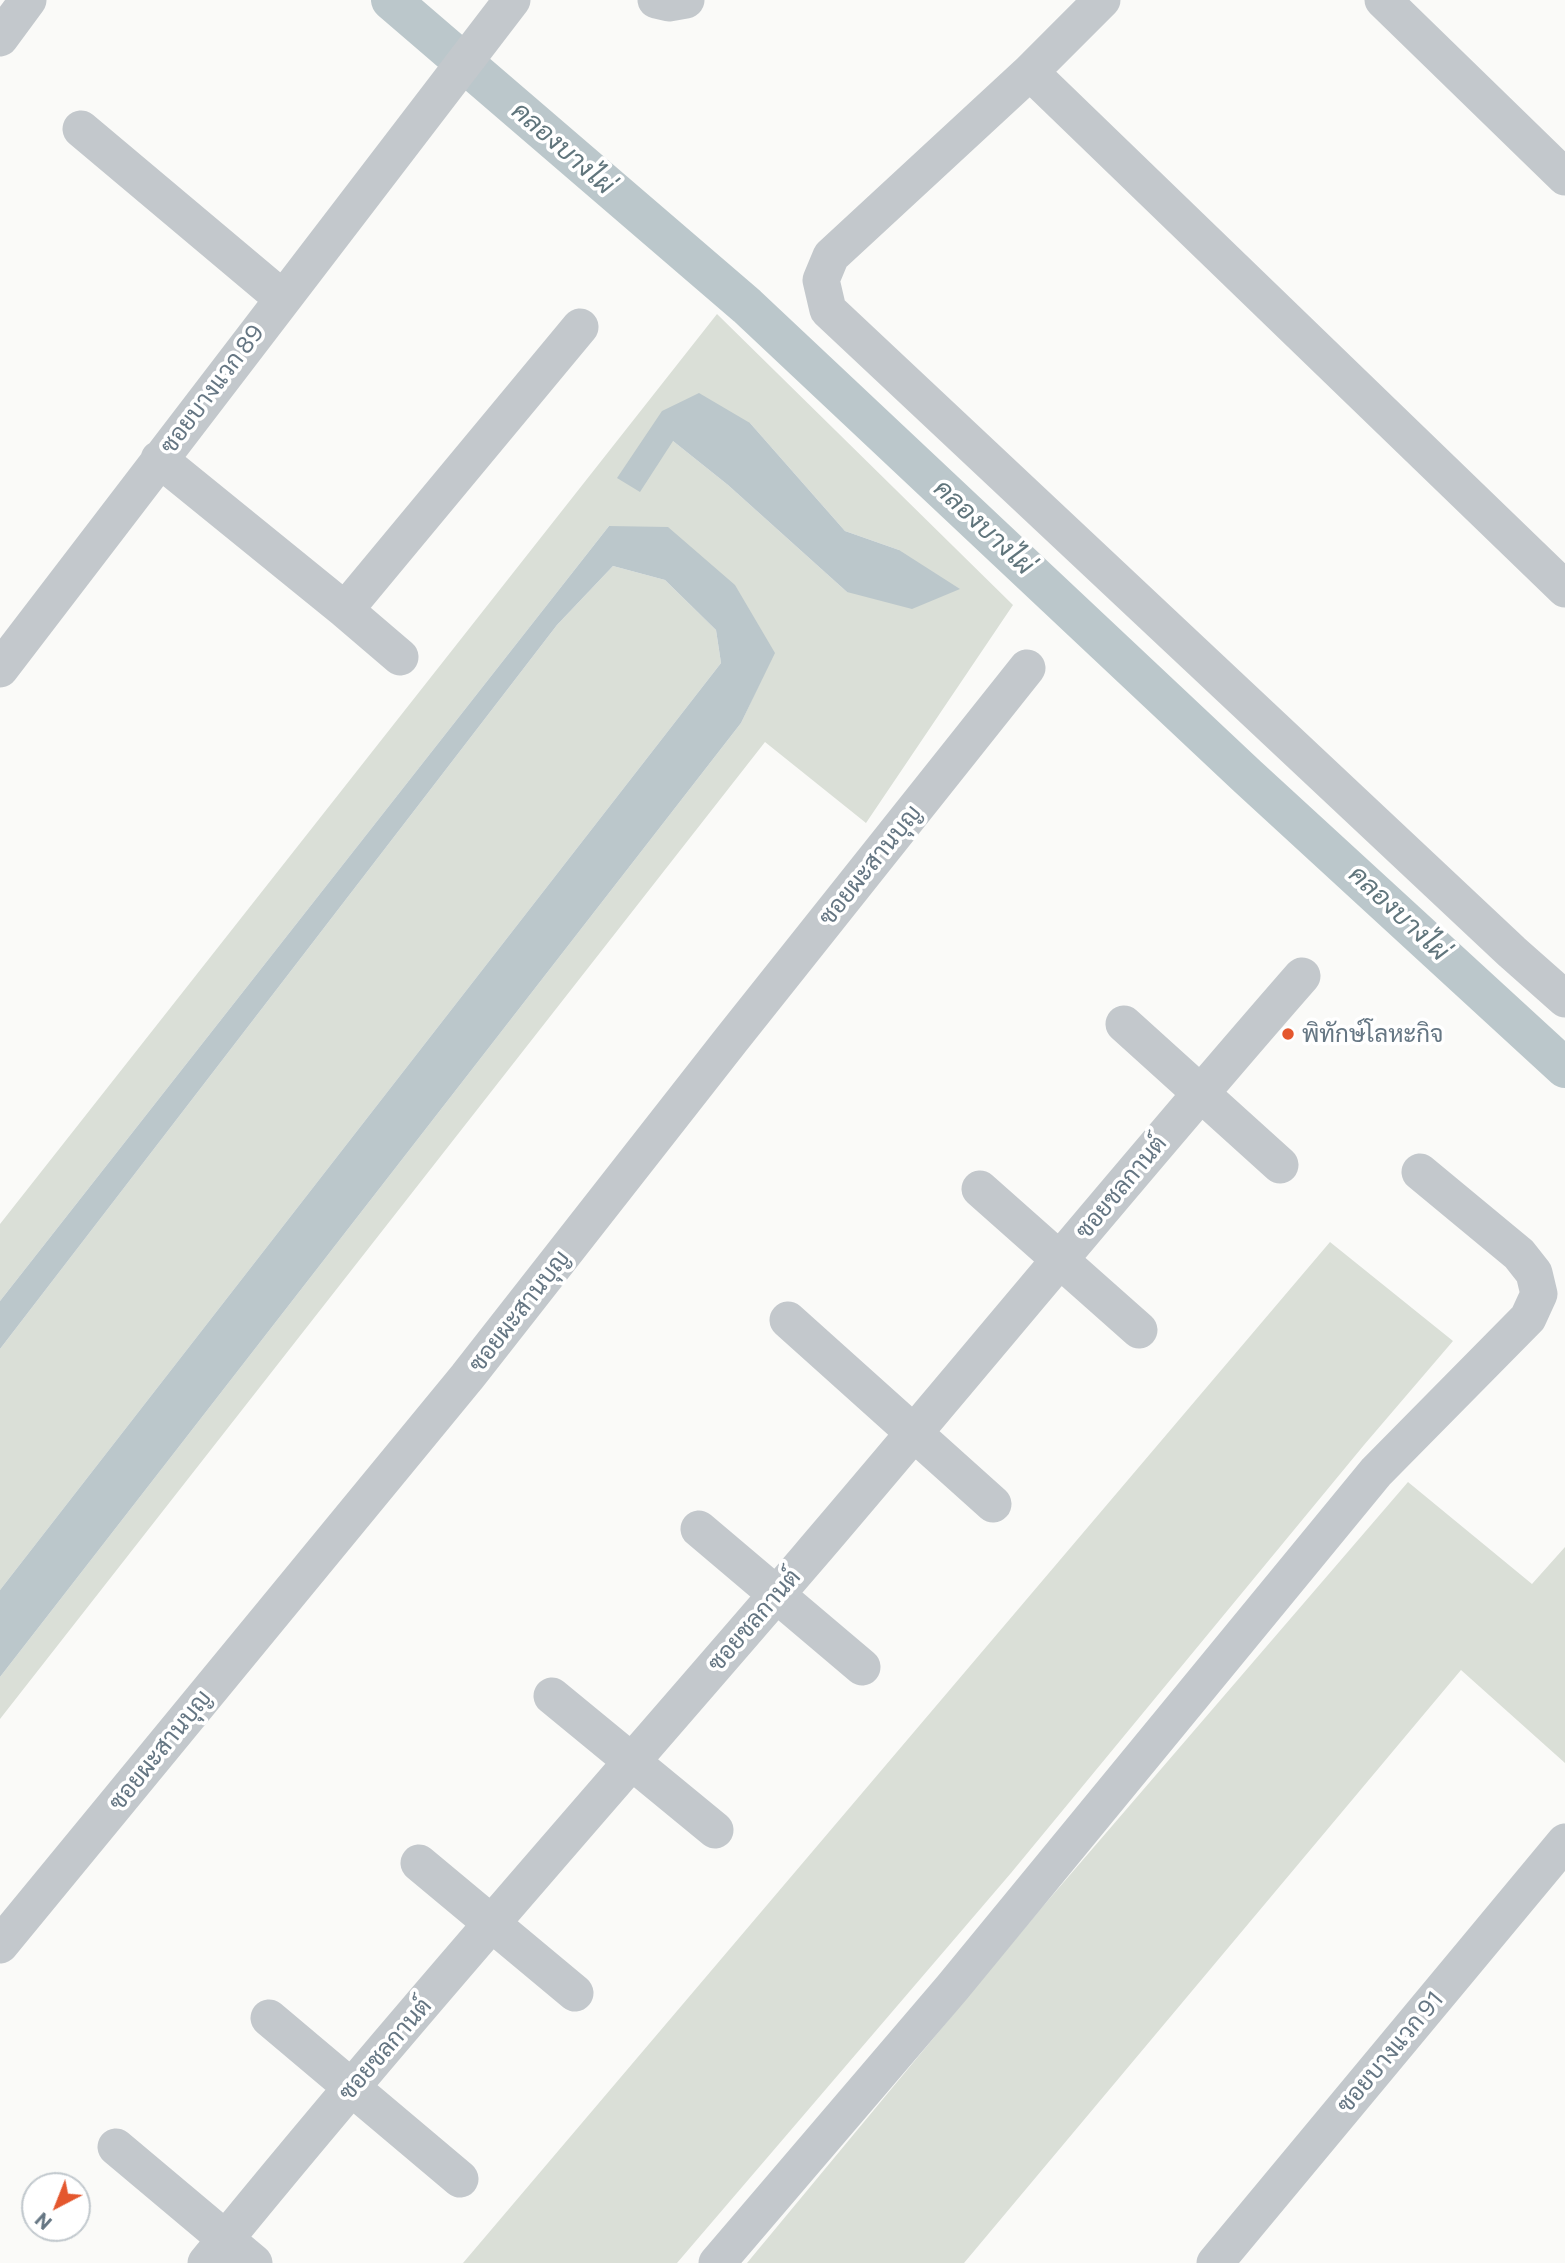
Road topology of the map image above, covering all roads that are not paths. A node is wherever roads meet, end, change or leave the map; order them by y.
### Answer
1 (28, 0) edge
2 (512, 0) edge
3 (656, 0) edge
4 (686, 0) edge
5 (1102, 0) edge
6 (1384, 0) edge
7 (0, 38) edge
8 (1030, 72) junction
9 (81, 129) dead end
10 (1565, 177) edge
11 (282, 299) junction
12 (580, 327) dead end
13 (159, 459) junction
14 (1565, 589) edge
15 (345, 610) junction
16 (400, 657) dead end
17 (0, 668) edge
18 (1027, 668) dead end
19 (1302, 976) dead end
20 (1565, 999) edge
21 (1124, 1024) dead end
22 (1201, 1092) junction
23 (1280, 1165) dead end
24 (1420, 1172) dead end
25 (980, 1189) dead end
26 (1059, 1260) junction
27 (788, 1320) dead end
28 (1139, 1330) dead end
29 (915, 1433) junction
30 (993, 1504) dead end
31 (699, 1529) dead end
32 (776, 1594) junction
33 (862, 1667) dead end
34 (552, 1696) dead end
35 (632, 1762) junction
36 (715, 1830) dead end
37 (1565, 1842) edge
38 (419, 1863) dead end
39 (493, 1923) junction
40 (0, 1945) edge
41 (575, 1993) dead end
42 (269, 2018) dead end
43 (351, 2088) junction
44 (116, 2147) dead end
45 (460, 2179) dead end
46 (216, 2251) edge
47 (254, 2263) edge
48 (717, 2263) edge
49 (1216, 2263) edge

1 - 7 street
2 - 11 street, ซอยบางแวก 89
3 - 4 street
5 - 8 street
6 - 10 street
8 - 14 street
8 - 20 street
9 - 11 street
11 - 13 street, ซอยบางแวก 89
12 - 15 street
13 - 15 street
13 - 17 street, ซอยบางแวก 89
15 - 16 street
18 - 40 street, ซอยผะสานบุญ
19 - 22 street, ซอยชลกานต์
21 - 22 street
22 - 23 street
22 - 26 street, ซอยชลกานต์
24 - 48 street
25 - 26 street
26 - 28 street
26 - 29 street, ซอยชลกานต์
27 - 29 street
29 - 30 street
29 - 32 street, ซอยชลกานต์
31 - 32 street
32 - 33 street
32 - 35 street, ซอยชลกานต์
34 - 35 street
35 - 36 street
35 - 39 street, ซอยชลกานต์
37 - 49 street, ซอยบางแวก 91
38 - 39 street
39 - 41 street
39 - 43 street, ซอยชลกานต์
42 - 43 street
43 - 45 street
43 - 46 street, ซอยชลกานต์
44 - 46 street
46 - 47 street

